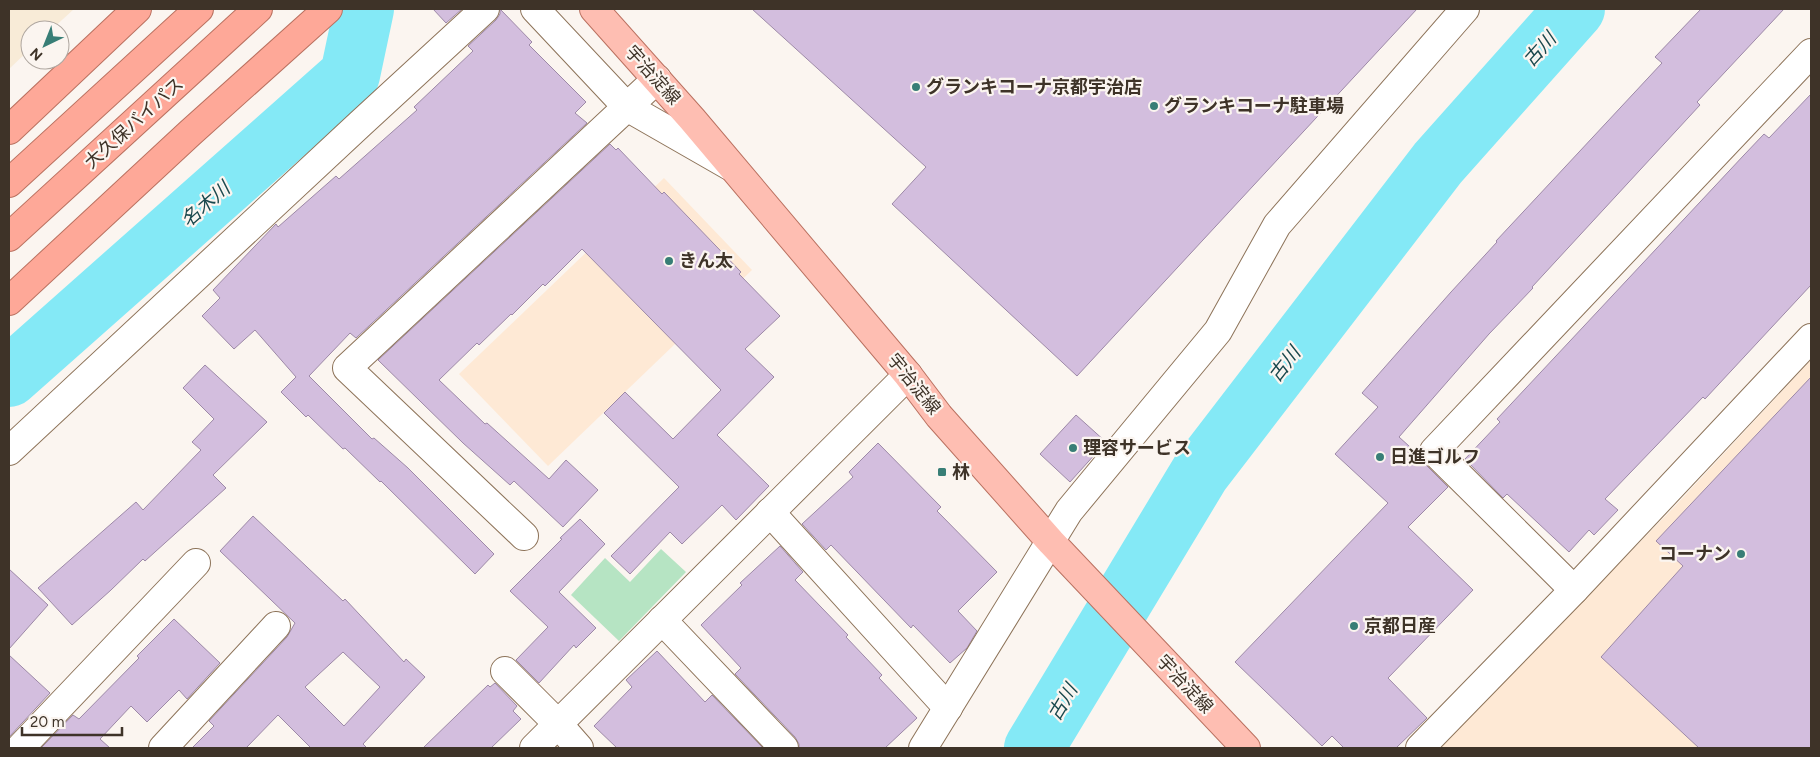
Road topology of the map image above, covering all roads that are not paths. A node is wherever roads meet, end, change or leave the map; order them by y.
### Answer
1 (137, 9) edge
2 (199, 9) edge
3 (258, 9) edge
4 (328, 9) edge
5 (485, 9) edge
6 (535, 9) edge
7 (594, 9) edge
8 (1465, 9) edge
9 (1811, 53) edge
10 (657, 79) junction
11 (626, 107) junction
12 (9, 130) edge
13 (732, 167) junction
14 (9, 183) edge
15 (9, 237) edge
16 (9, 302) edge
17 (1811, 338) edge
18 (908, 375) junction
19 (9, 451) edge
20 (770, 512) junction
21 (524, 536) dead end
22 (1059, 550) junction
23 (196, 563) dead end
24 (1574, 590) junction
25 (662, 620) junction
26 (276, 626) dead end
27 (505, 671) dead end
28 (948, 708) junction
29 (558, 724) junction
30 (20, 748) edge
31 (163, 748) edge
32 (534, 748) edge
33 (579, 748) edge
34 (784, 748) edge
35 (923, 748) edge
36 (1246, 748) edge
37 (1420, 748) edge

1 - 12 highway
2 - 14 highway
3 - 15 highway, 大久保バイパス
4 - 16 highway
5 - 19 street
6 - 11 street
7 - 10 main road, 宇治淀線
8 - 22 street
9 - 24 street
10 - 11 street
10 - 13 main road, 宇治淀線
11 - 13 street
11 - 21 street
13 - 18 main road, 宇治淀線
17 - 24 street
18 - 20 street
18 - 22 main road, 宇治淀線
20 - 25 street
20 - 28 street
22 - 28 street
22 - 36 main road, 宇治淀線
23 - 30 street
24 - 37 street
25 - 29 street
25 - 34 street
26 - 31 street
27 - 29 street
28 - 35 street
29 - 32 street
29 - 33 street

